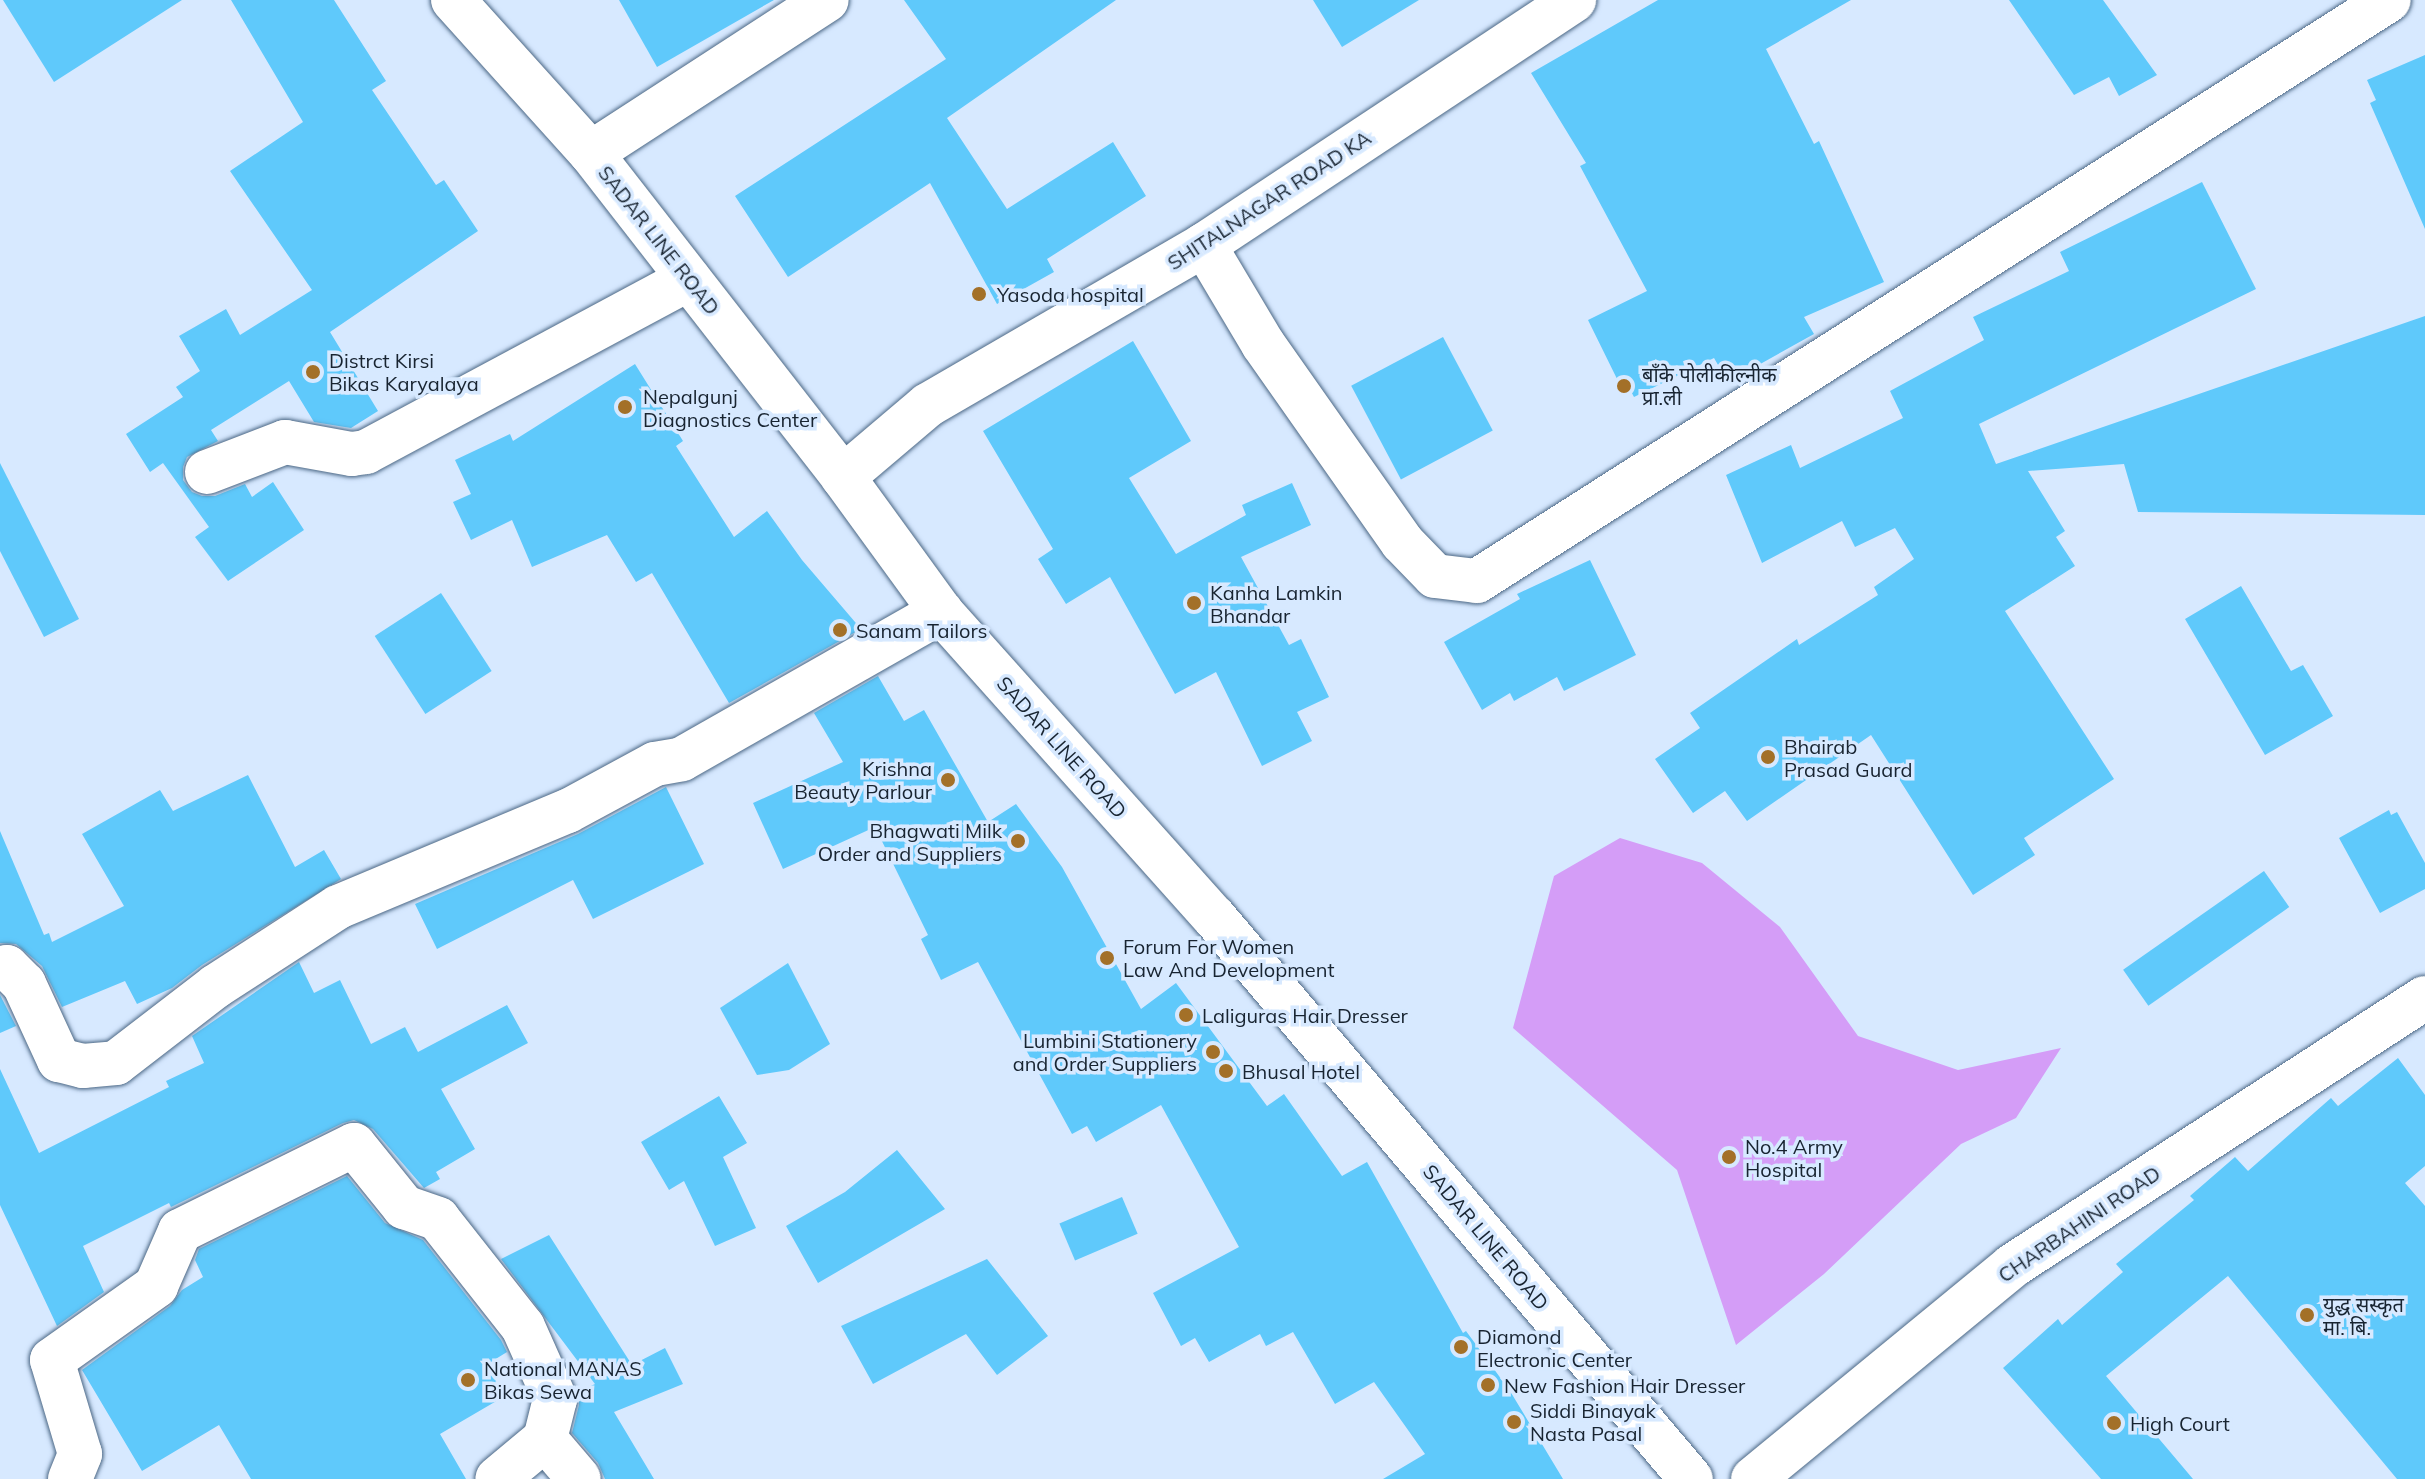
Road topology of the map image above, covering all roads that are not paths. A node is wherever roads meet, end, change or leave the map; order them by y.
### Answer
1 (453, 0) edge
2 (827, 0) edge
3 (1574, 0) edge
4 (2389, 0) edge
5 (591, 153) junction
6 (1204, 245) junction
7 (689, 279) junction
8 (207, 472) dead end
9 (843, 477) junction
10 (941, 612) junction
11 (0, 968) edge
12 (2425, 998) edge
13 (545, 1439) junction
14 (70, 1479) edge
15 (497, 1479) edge
16 (579, 1479) edge
17 (1691, 1479) edge
18 (1753, 1479) edge

1 - 5 street, SADAR LINE ROAD
2 - 5 street
3 - 6 street, SHITALNAGAR ROAD KA
4 - 6 street
5 - 7 street, SADAR LINE ROAD
6 - 9 street, SHITALNAGAR ROAD KA
7 - 8 street
7 - 9 street, SADAR LINE ROAD
9 - 10 street, SADAR LINE ROAD
10 - 11 street
10 - 17 street, SADAR LINE ROAD
12 - 18 street, CHARBAHINI ROAD
13 - 14 street
13 - 15 street
13 - 16 street

